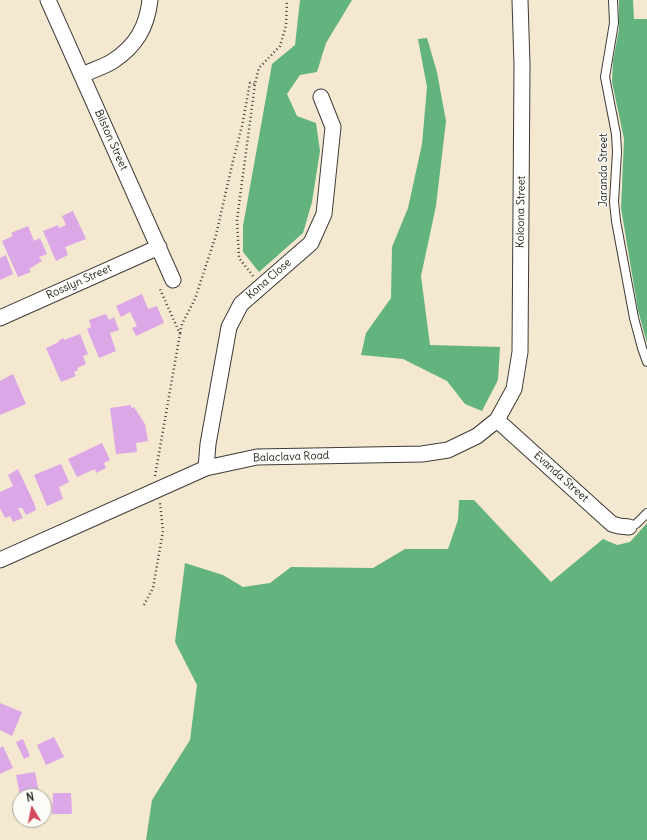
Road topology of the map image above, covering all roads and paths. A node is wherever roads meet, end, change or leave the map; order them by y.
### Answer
1 (48, 0) edge
2 (150, 0) edge
3 (287, 0) edge
4 (520, 0) edge
5 (613, 0) edge
6 (82, 75) junction
7 (256, 84) junction
8 (321, 97) dead end
9 (159, 247) junction
10 (173, 280) dead end
11 (157, 283) dead end
12 (261, 286) junction
13 (0, 318) edge
14 (180, 334) junction
15 (647, 362) edge
16 (497, 420) junction
17 (206, 468) junction
18 (158, 489) junction
19 (647, 513) edge
20 (629, 527) joint
21 (0, 560) edge
22 (144, 605) dead end

1 - 6 street, Bilston Street
2 - 6 street
3 - 7 path
4 - 16 street, Koloona Street
5 - 15 lane, Jaranda Street
6 - 9 street, Bilston Street
7 - 12 path
7 - 14 path
8 - 12 street, Kona Close
9 - 10 street, Bilston Street
9 - 13 street, Rosslyn Street
11 - 14 path
12 - 17 street, Kona Close
14 - 18 path
16 - 17 street, Balaclava Road
16 - 20 street, Evanda Street
17 - 18 street, Balaclava Road
18 - 21 street, Balaclava Road
18 - 22 path
19 - 20 lane

